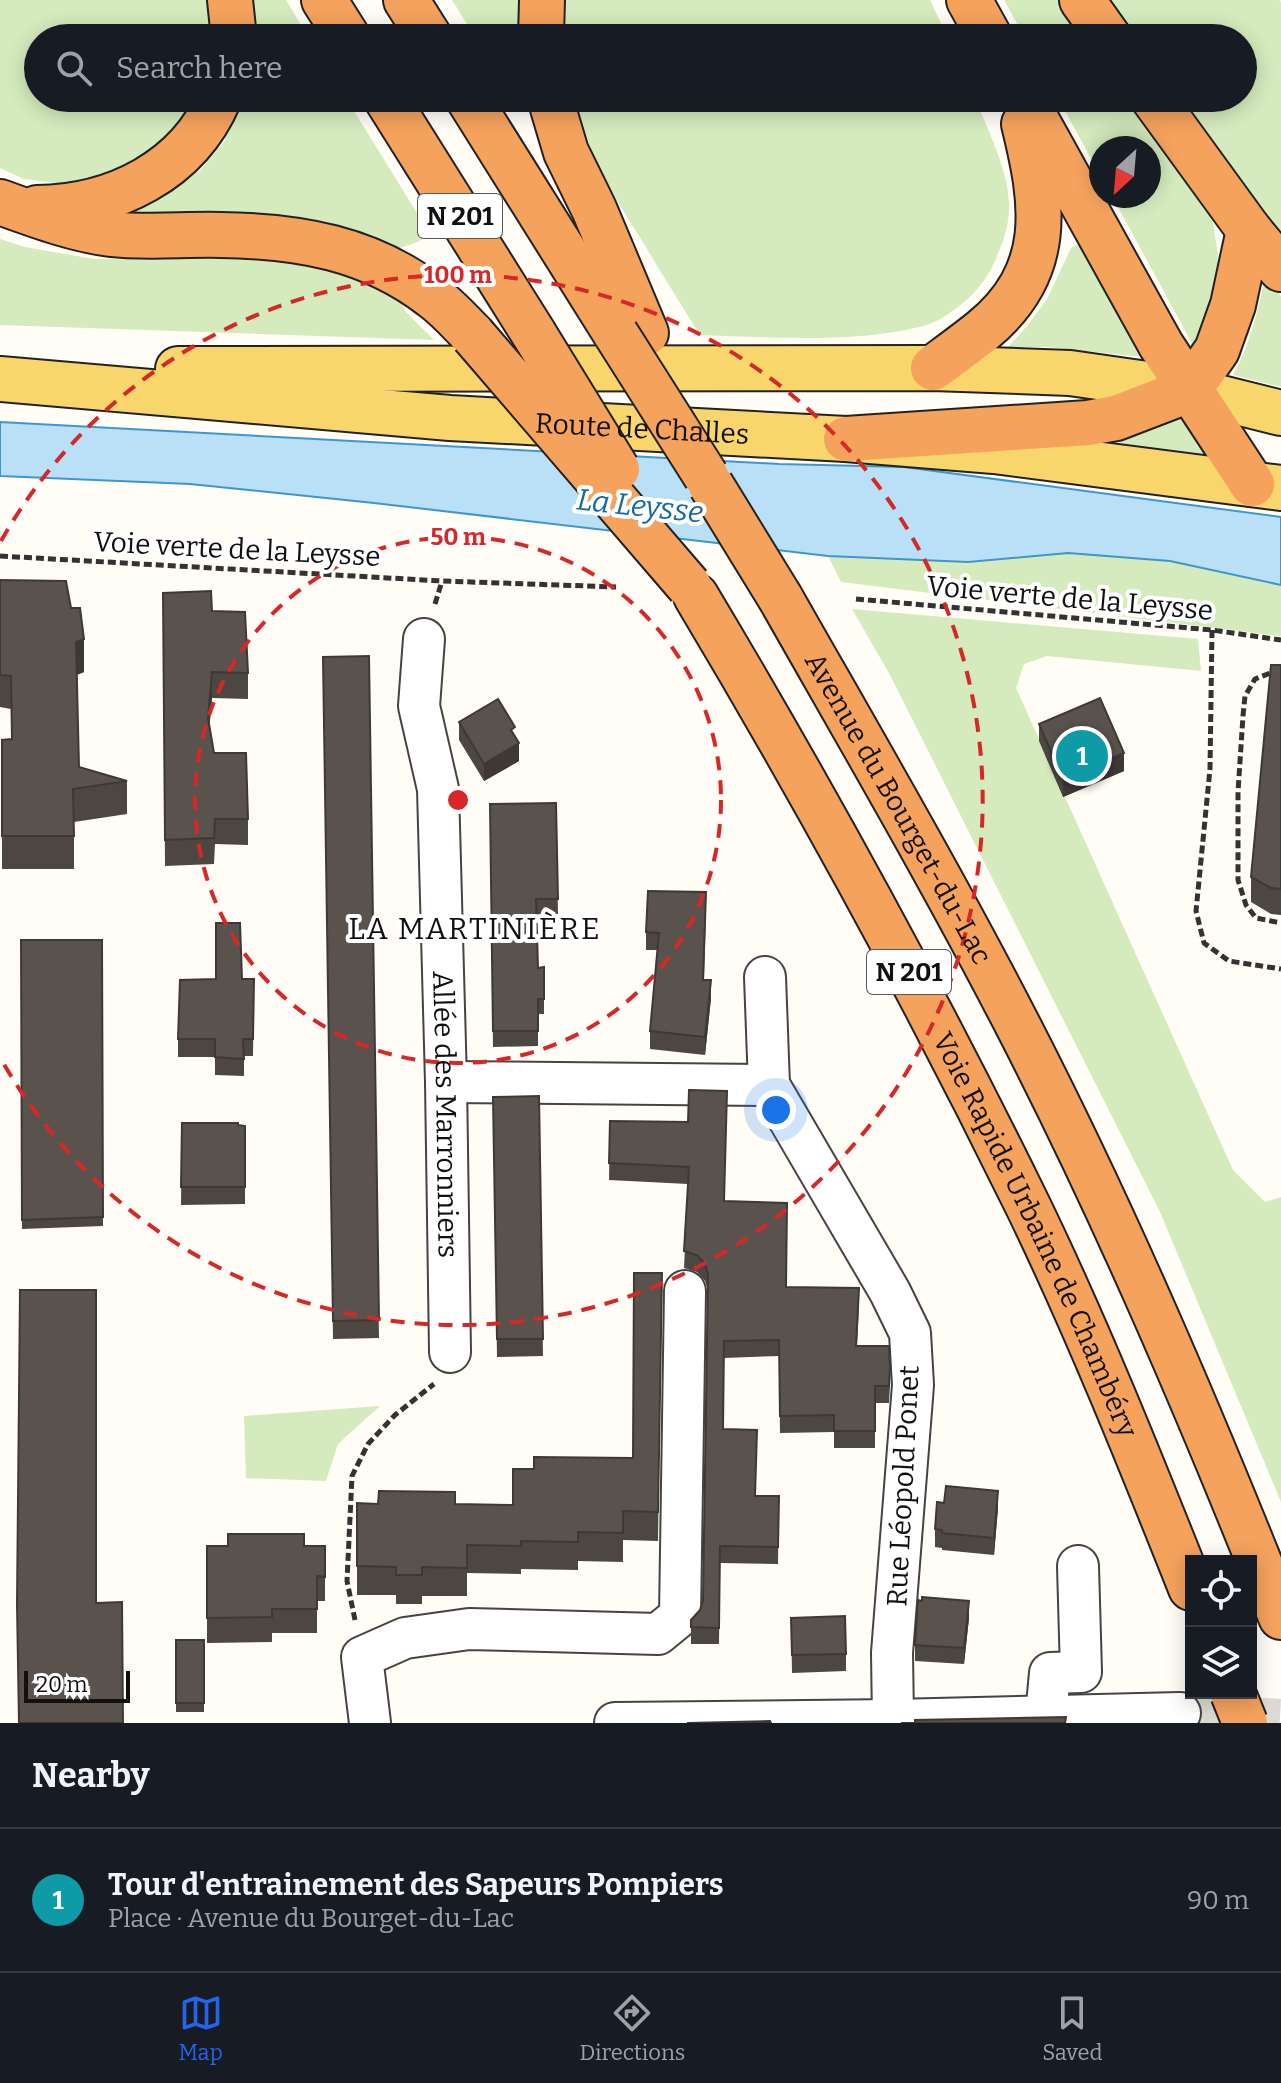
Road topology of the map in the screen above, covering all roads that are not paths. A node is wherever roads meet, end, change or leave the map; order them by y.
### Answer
1 (230, 0) edge
2 (324, 0) edge
3 (406, 0) edge
4 (542, 0) edge
5 (969, 0) edge
6 (1082, 0) edge
7 (233, 24) edge
8 (339, 24) edge
9 (421, 24) edge
10 (541, 24) edge
11 (982, 24) edge
12 (1099, 24) edge
13 (212, 112) edge
14 (395, 112) edge
15 (478, 112) edge
16 (554, 112) edge
17 (1021, 112) edge
18 (1032, 112) edge
19 (1163, 112) edge
20 (7, 205) edge
21 (1249, 230) junction
22 (1281, 269) edge
23 (631, 334) junction
24 (933, 368) junction
25 (0, 369) edge
26 (0, 379) edge
27 (1189, 390) junction
28 (1281, 413) edge
29 (846, 439) junction
30 (1267, 486) edge
31 (692, 591) junction
32 (424, 639) dead end
33 (765, 977) dead end
34 (446, 1082) junction
35 (769, 1085) junction
36 (685, 1291) dead end
37 (450, 1352) road end
38 (1078, 1566) dead end
39 (1185, 1573) edge
40 (1281, 1617) edge
41 (1235, 1699) edge
42 (1180, 1713) tunnel mouth
43 (1046, 1716) junction
44 (893, 1720) junction
45 (370, 1723) edge
46 (615, 1723) edge
47 (1245, 1723) edge

1 - 7 highway
2 - 8 highway
3 - 9 highway
4 - 10 highway
5 - 11 highway
6 - 12 highway
13 - 20 highway
14 - 31 highway, N 201, bridge
15 - 23 highway, N 201
16 - 23 highway
17 - 24 highway
18 - 27 highway
19 - 21 highway
20 - 31 highway, bridge
21 - 22 highway
21 - 27 highway
23 - 40 highway, Avenue du Bourget-du-Lac / N 201, bridge
24 - 25 main road, Route de Challes
24 - 27 main road, Route de Challes
26 - 29 main road, Route de Challes
27 - 28 main road, Route de Challes
27 - 29 highway
27 - 30 highway
29 - 30 main road, Route de Challes
31 - 39 highway, Voie Rapide Urbaine de Chambéry / N 201
32 - 34 street, Allée des Marronniers
33 - 35 street
34 - 35 street
34 - 37 street, Allée des Marronniers
35 - 44 street, Rue Léopold Ponet
36 - 45 street
38 - 43 street
41 - 47 highway, bridge
42 - 43 street
43 - 44 street
44 - 46 street

